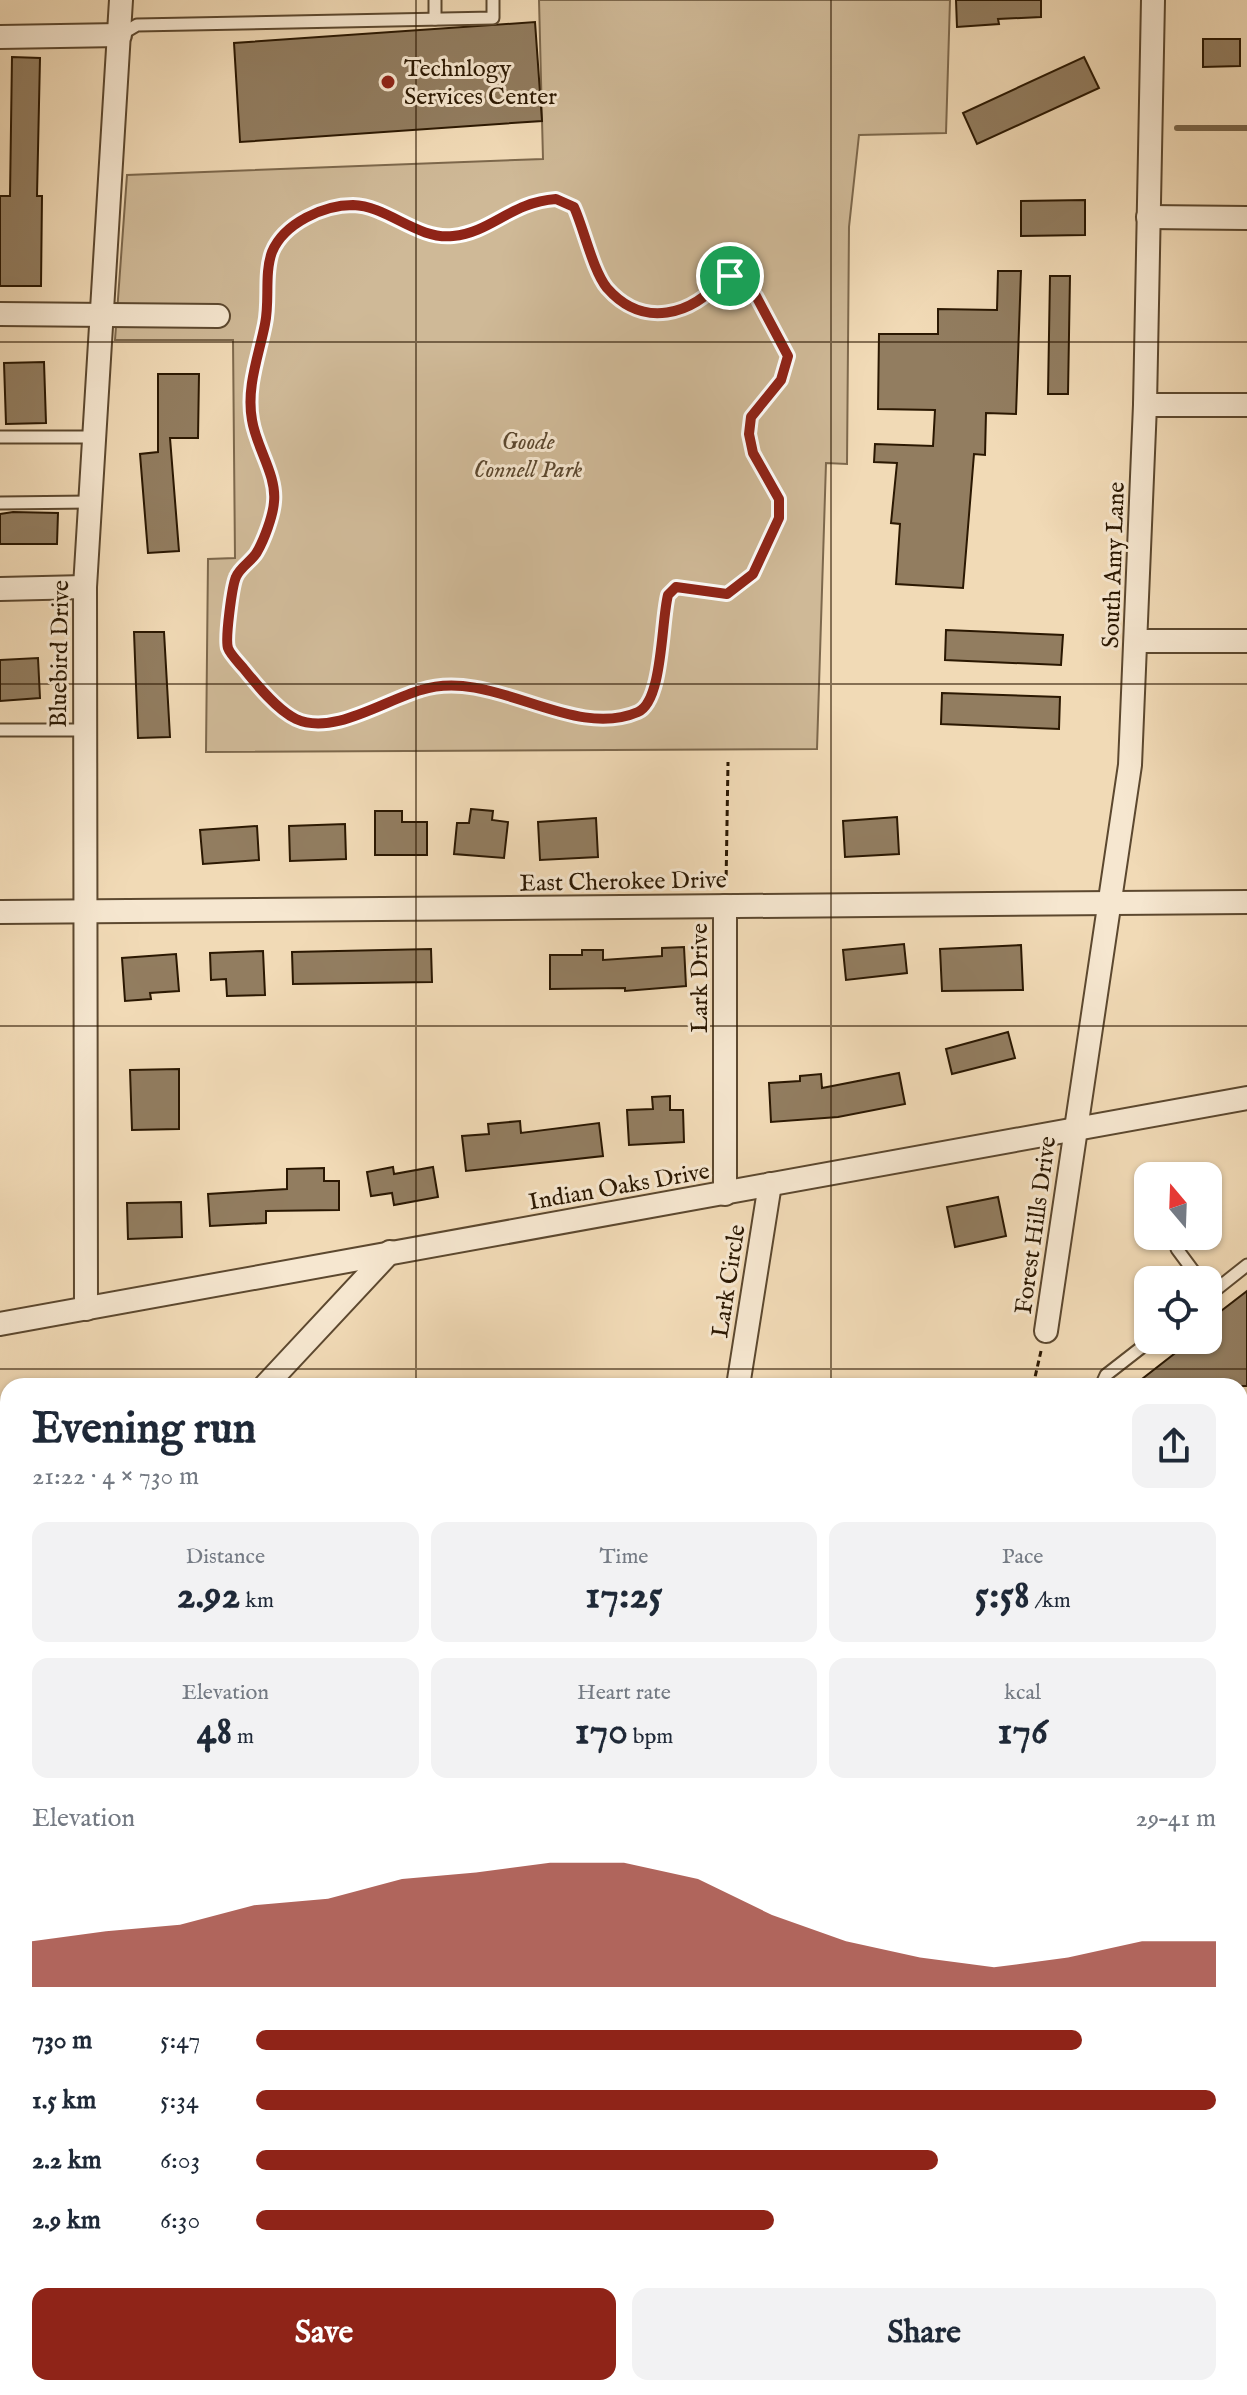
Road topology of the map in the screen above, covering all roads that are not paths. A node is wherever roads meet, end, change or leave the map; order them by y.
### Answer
1 (121, 0) edge
2 (435, 0) edge
3 (493, 0) edge
4 (1153, 0) edge
5 (435, 19) junction
6 (120, 35) junction
7 (0, 37) edge
8 (1148, 217) junction
9 (1247, 218) edge
10 (0, 314) edge
11 (104, 314) junction
12 (218, 316) dead end
13 (1145, 405) junction
14 (1247, 405) edge
15 (0, 437) edge
16 (95, 437) junction
17 (91, 502) junction
18 (0, 503) edge
19 (85, 587) junction
20 (0, 589) edge
21 (1136, 641) junction
22 (1247, 641) edge
23 (0, 730) edge
24 (84, 730) junction
25 (1108, 902) junction
26 (1247, 902) edge
27 (725, 906) junction
28 (0, 912) edge
29 (83, 913) junction
30 (1247, 1098) edge
31 (1075, 1127) junction
32 (770, 1184) junction
33 (725, 1194) junction
34 (390, 1252) junction
35 (1247, 1265) edge
36 (1222, 1283) edge
37 (86, 1309) junction
38 (0, 1324) edge
39 (1046, 1331) road end
40 (1134, 1353) edge
41 (272, 1378) edge
42 (739, 1378) edge
43 (1105, 1378) edge

1 - 6 street, Bluebird Drive
2 - 5 lane
3 - 5 lane
4 - 8 street, South Amy Lane
5 - 6 lane
6 - 7 street
6 - 11 street, Bluebird Drive
8 - 9 street
8 - 13 street, South Amy Lane
10 - 11 street
11 - 12 street
11 - 16 street, Bluebird Drive
13 - 14 street
13 - 21 street, South Amy Lane
15 - 16 lane
16 - 17 street, Bluebird Drive
17 - 18 lane
17 - 19 street, Bluebird Drive
19 - 20 street
19 - 24 street, Bluebird Drive
21 - 22 street
21 - 25 street, South Amy Lane
23 - 24 lane
24 - 29 street, Bluebird Drive
25 - 26 street, East Cherokee Drive
25 - 27 street, East Cherokee Drive
25 - 31 street, South Amy Lane
27 - 29 street, East Cherokee Drive
27 - 33 street, Lark Drive
28 - 29 street, East Cherokee Drive
29 - 37 street, Bluebird Drive
30 - 31 street, Indian Oaks Drive
31 - 32 street, Indian Oaks Drive
31 - 39 street, Forest Hills Drive
32 - 33 street, Indian Oaks Drive
32 - 42 street, Lark Circle
33 - 34 street, Indian Oaks Drive
34 - 37 street, Indian Oaks Drive
34 - 41 street
35 - 36 lane
37 - 38 street, Indian Oaks Drive
40 - 43 lane

